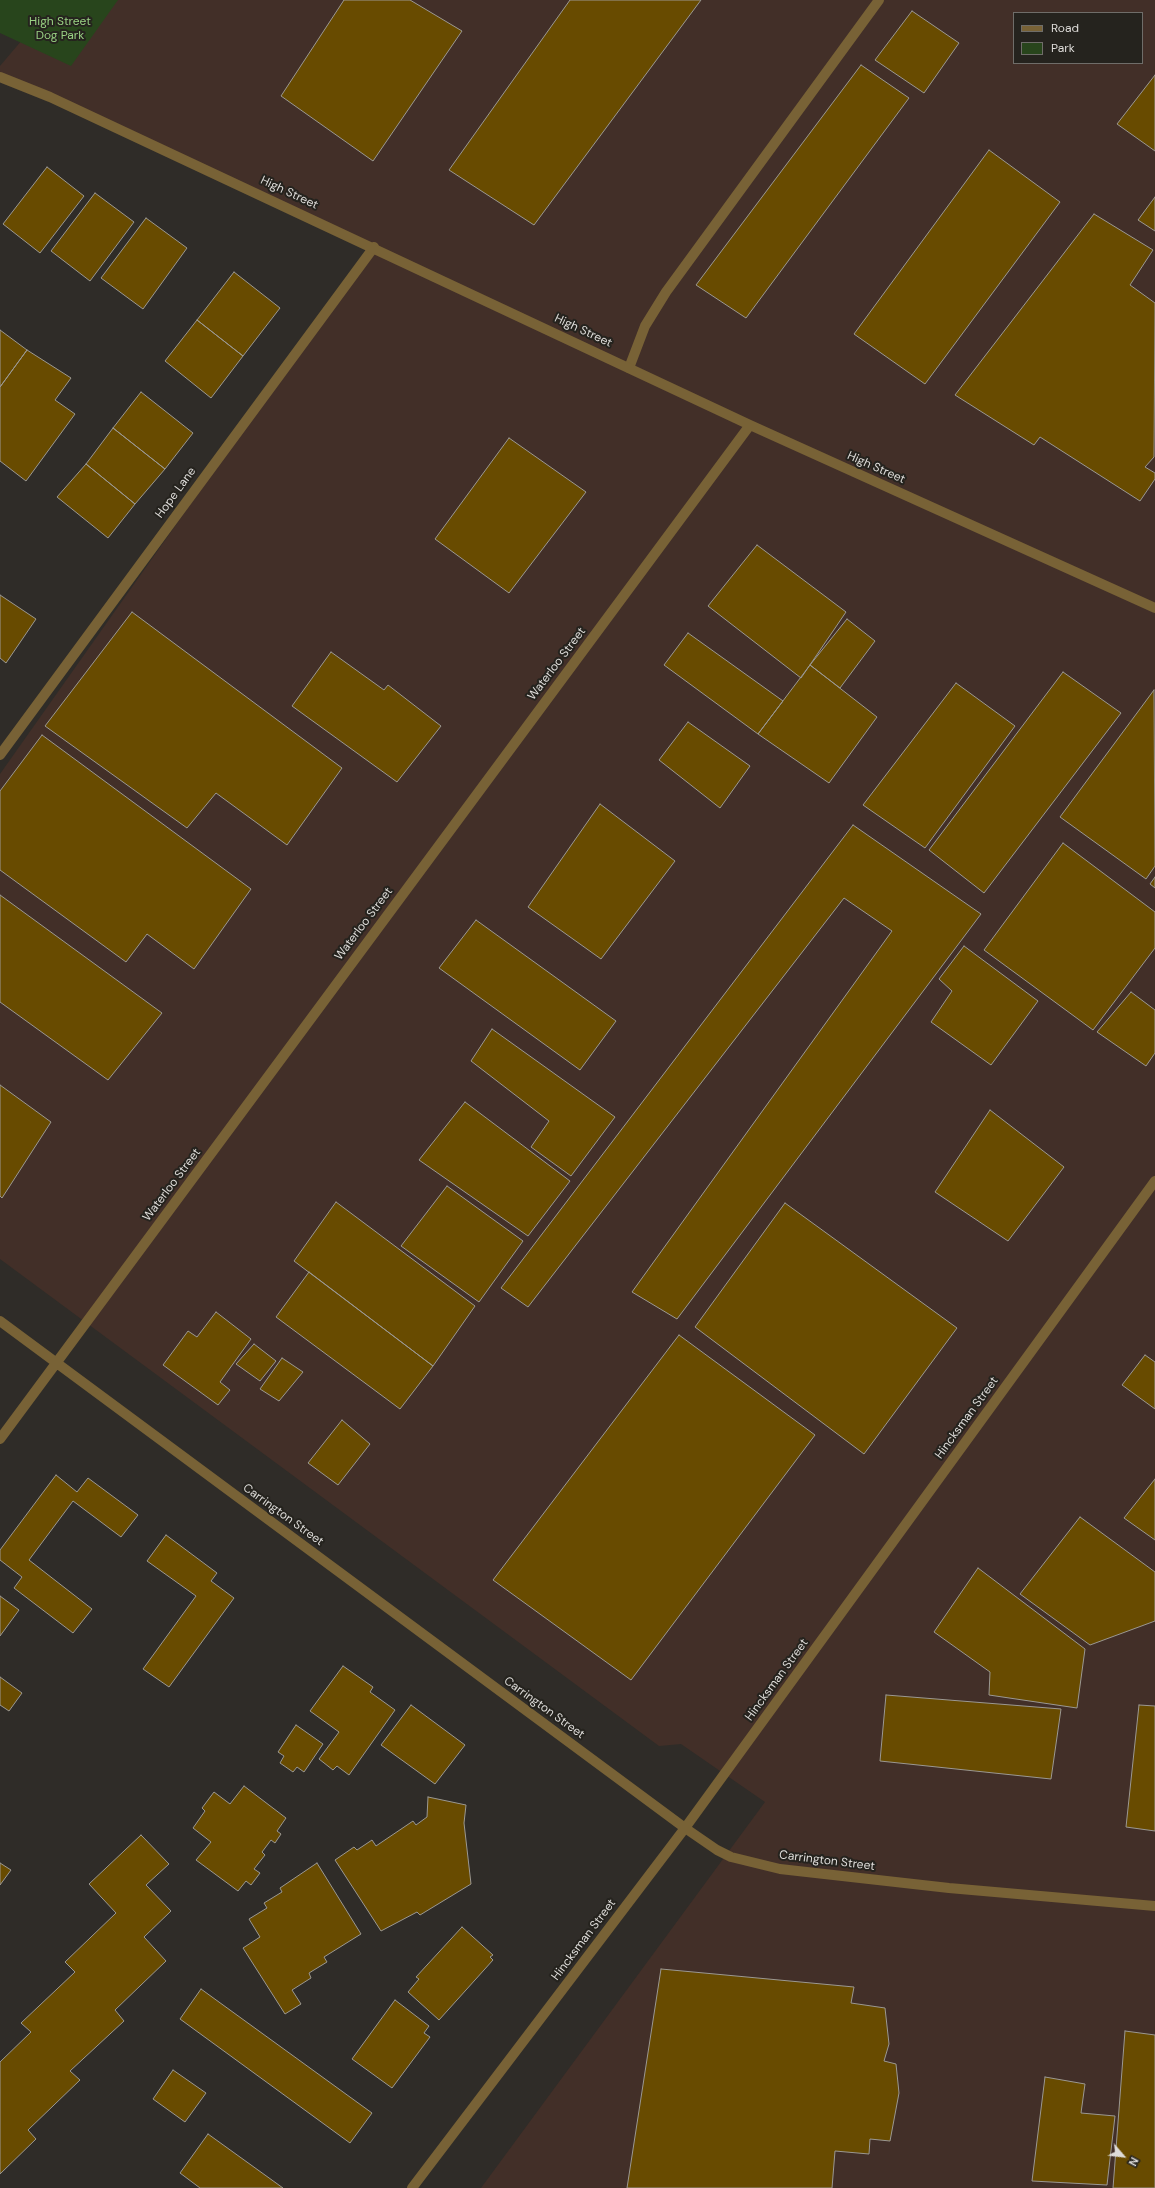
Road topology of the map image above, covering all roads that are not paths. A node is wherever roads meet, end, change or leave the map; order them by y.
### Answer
1 (879, 0) edge
2 (0, 77) edge
3 (374, 247) junction
4 (629, 368) junction
5 (750, 425) junction
6 (1155, 608) edge
7 (0, 755) edge
8 (1155, 1181) edge
9 (0, 1321) edge
10 (56, 1363) junction
11 (0, 1439) edge
12 (685, 1828) junction
13 (1155, 1906) edge
14 (412, 2188) edge

1 - 4 street
2 - 3 street, High Street
3 - 4 street, High Street
3 - 7 street, Hope Lane
4 - 5 street, High Street
5 - 6 street, High Street
5 - 10 street, Waterloo Street
8 - 12 street, Hincksman Street
9 - 10 street, Carrington Street
10 - 11 street, Waterloo Street
10 - 12 street, Carrington Street
12 - 13 street, Carrington Street
12 - 14 street, Hincksman Street

